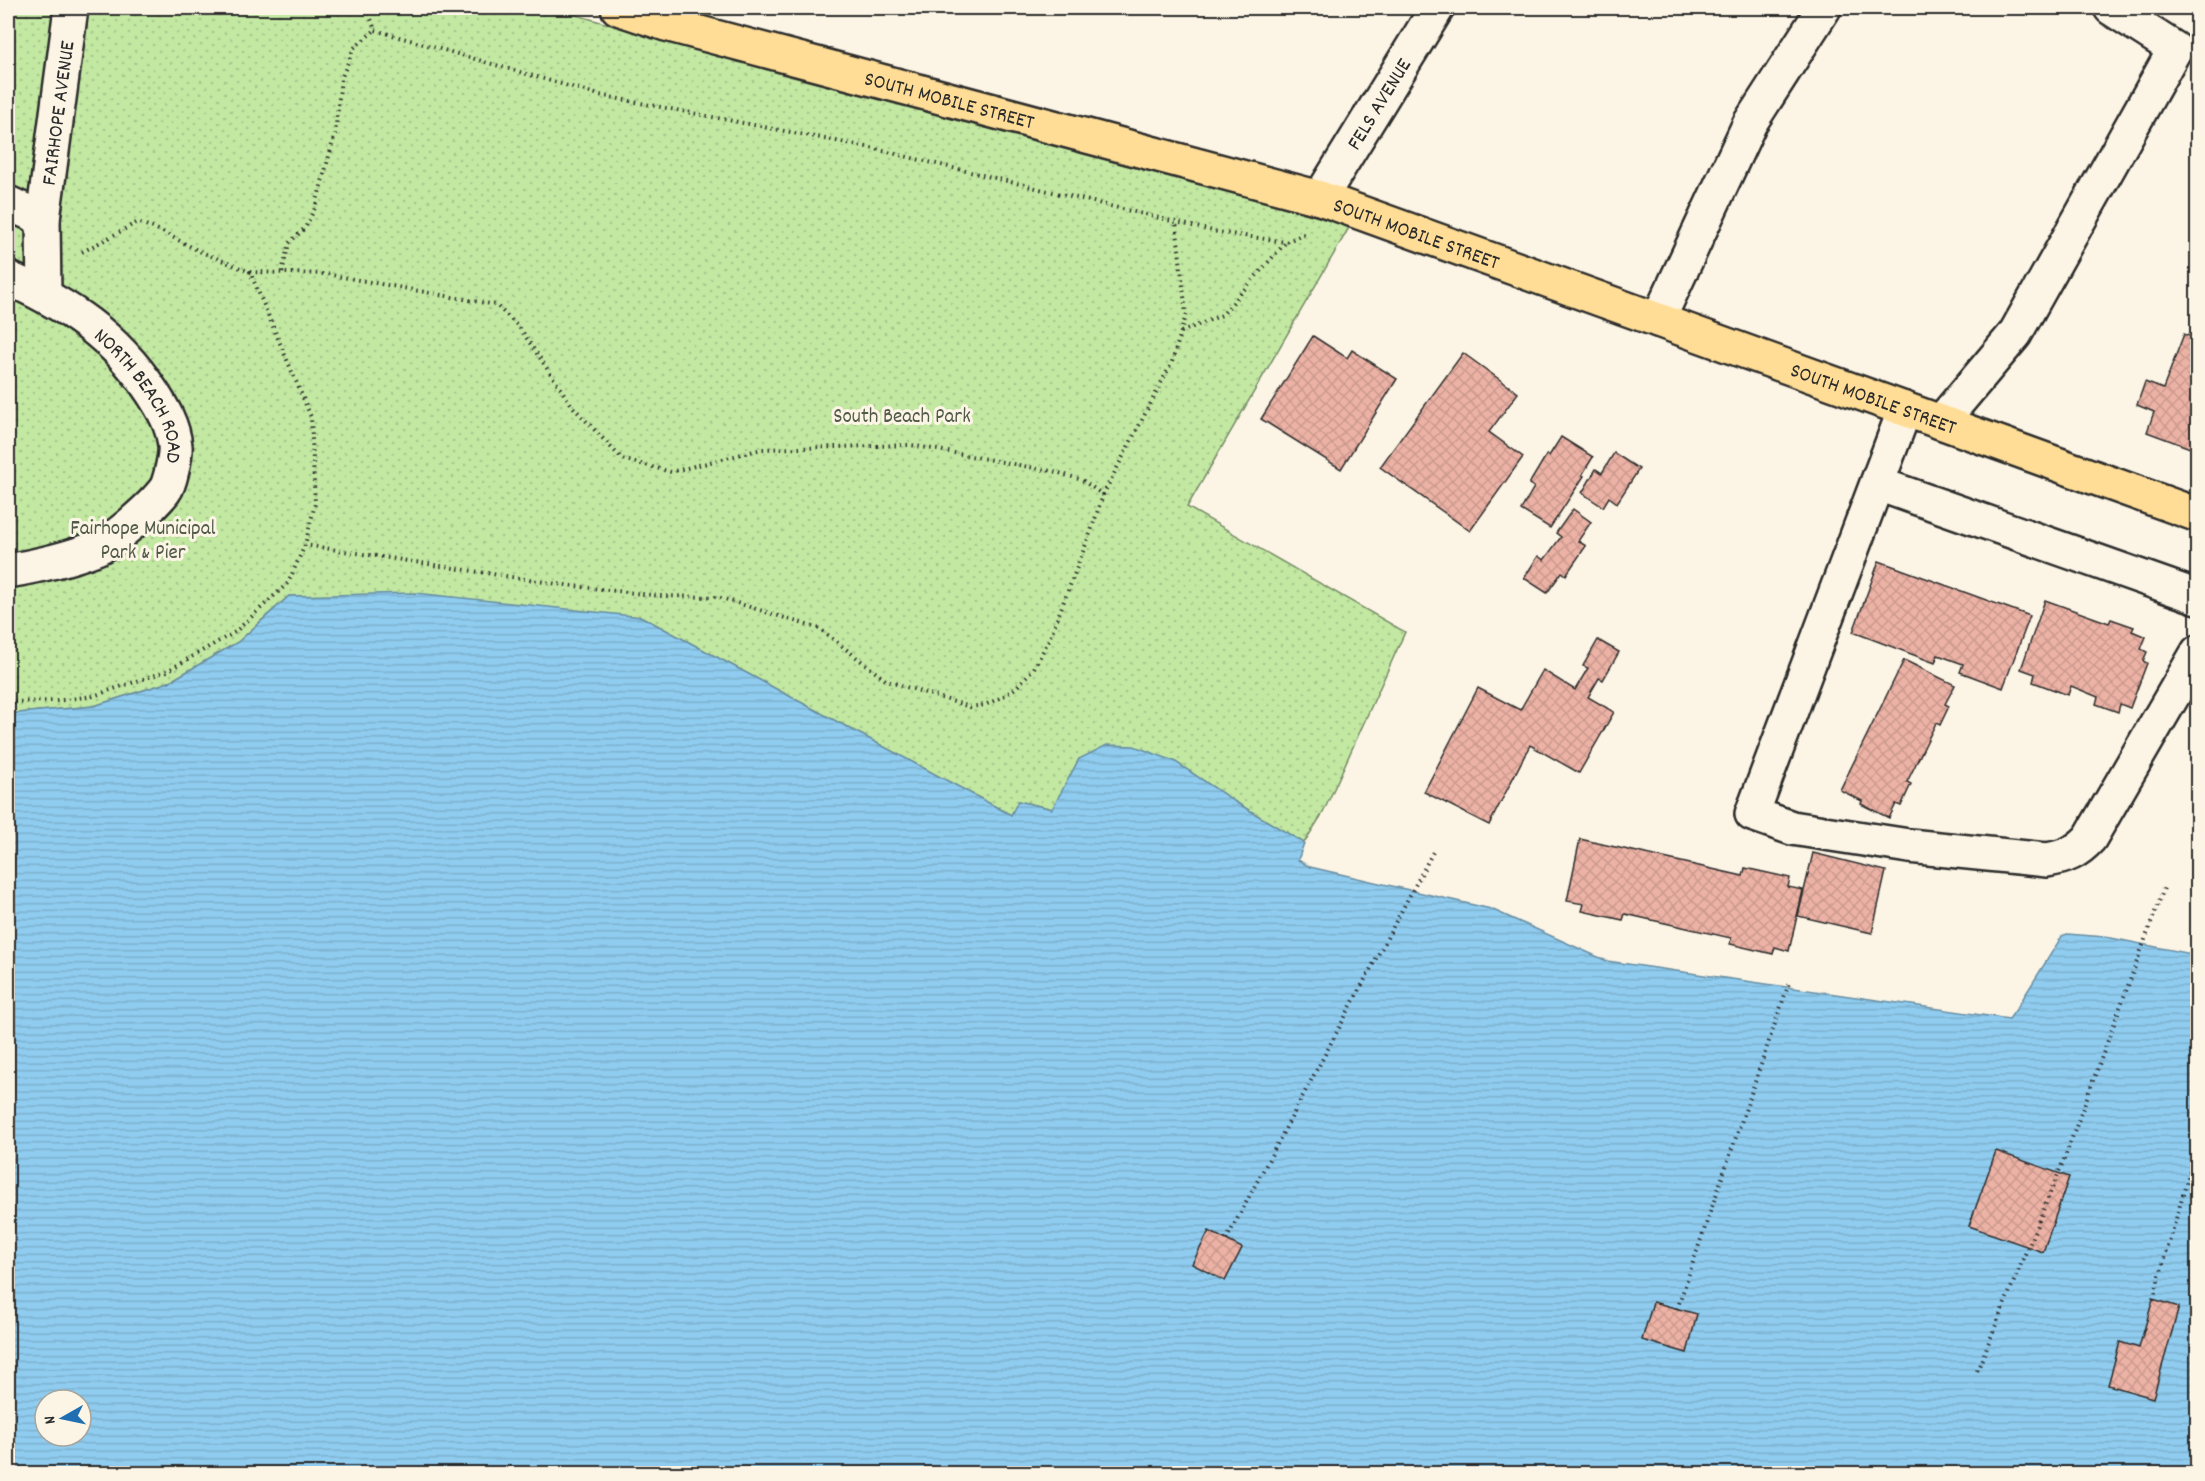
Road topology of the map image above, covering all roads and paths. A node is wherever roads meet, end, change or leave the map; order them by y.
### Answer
1 (71, 8) edge
2 (367, 8) edge
3 (618, 8) edge
4 (1437, 8) edge
5 (1824, 8) edge
6 (2111, 8) edge
7 (375, 30) junction
8 (8, 203) edge
9 (1318, 214) junction
10 (43, 219) junction
11 (1176, 222) junction
12 (1286, 242) junction
13 (82, 252) dead end
14 (250, 272) junction
15 (282, 272) junction
16 (8, 278) edge
17 (44, 295) junction
18 (1658, 320) junction
19 (1181, 332) junction
20 (1905, 409) junction
21 (1941, 422) junction
22 (1878, 484) junction
23 (1102, 495) junction
24 (2198, 515) edge
25 (305, 545) junction
26 (8, 571) edge
27 (2198, 597) edge
28 (2198, 652) edge
29 (8, 702) edge
30 (1434, 850) dead end
31 (2164, 888) dead end
32 (1790, 980) dead end
33 (2198, 1142) edge
34 (1226, 1240) dead end
35 (2153, 1299) dead end
36 (1677, 1309) dead end
37 (1977, 1371) dead end

1 - 10 street, FAIRHOPE AVENUE
2 - 7 path
3 - 9 main road, SOUTH MOBILE STREET
4 - 9 street, FELS AVENUE
5 - 18 street
6 - 21 street
7 - 11 path
7 - 15 path
8 - 10 street
9 - 12 path
9 - 18 main road, SOUTH MOBILE STREET
10 - 17 street
11 - 12 path
11 - 19 path
12 - 19 path
13 - 14 path
14 - 15 path
14 - 25 path
15 - 23 path
16 - 17 street, NORTH BEACH ROAD
17 - 26 street, NORTH BEACH ROAD
18 - 20 main road, SOUTH MOBILE STREET
19 - 23 path
20 - 21 main road, SOUTH MOBILE STREET
20 - 22 street
21 - 24 main road, SOUTH MOBILE STREET
22 - 27 street
22 - 28 street
23 - 25 path
25 - 29 path
30 - 34 path
31 - 37 path
32 - 36 path
33 - 35 path

